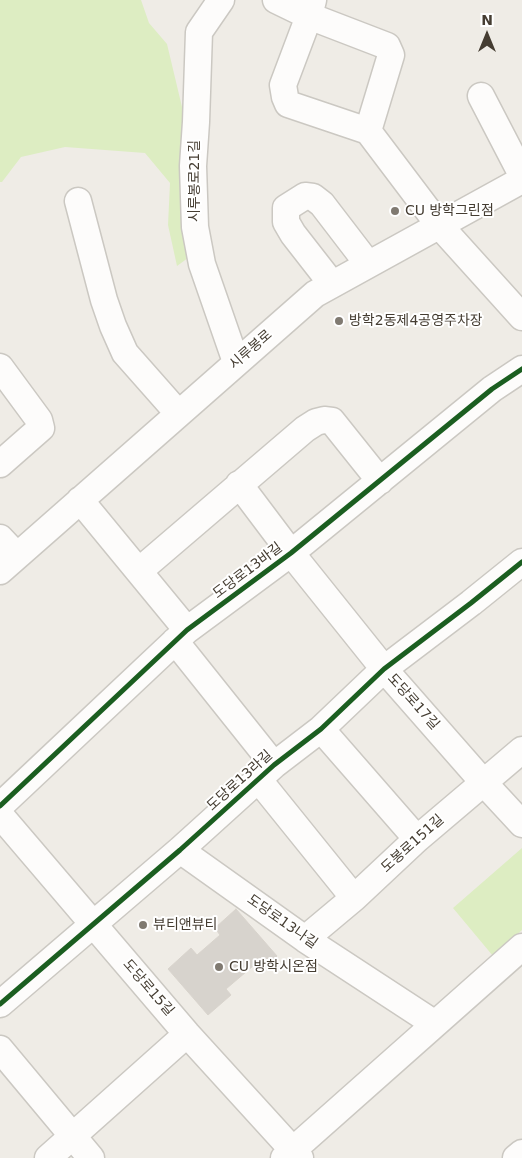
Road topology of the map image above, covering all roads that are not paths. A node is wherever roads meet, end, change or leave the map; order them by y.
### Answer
1 (221, 0) edge
2 (276, 0) edge
3 (311, 8) edge
4 (481, 96) dead end
5 (368, 131) junction
6 (522, 175) edge
7 (522, 180) edge
8 (78, 201) dead end
9 (438, 225) junction
10 (368, 264) junction
11 (332, 284) junction
12 (522, 317) edge
13 (236, 362) junction
14 (0, 367) edge
15 (522, 369) edge
16 (178, 413) junction
17 (0, 464) edge
18 (380, 481) junction
19 (239, 484) junction
20 (80, 500) junction
21 (290, 553) junction
22 (6, 555) edge
23 (522, 562) edge
24 (138, 571) junction
25 (181, 636) junction
26 (384, 669) junction
27 (321, 728) junction
28 (522, 750) edge
29 (266, 772) junction
30 (484, 783) junction
31 (0, 806) edge
32 (0, 815) edge
33 (522, 824) edge
34 (417, 839) junction
35 (180, 850) junction
36 (354, 898) junction
37 (93, 925) junction
38 (305, 938) junction
39 (522, 947) edge
40 (0, 1004) edge
41 (435, 1024) junction
42 (187, 1034) junction
43 (0, 1049) edge
44 (72, 1137) junction
45 (522, 1153) edge
46 (292, 1155) edge
47 (48, 1158) edge
48 (91, 1158) edge
49 (516, 1158) edge

1 - 13 street, 시루봉로21길
2 - 3 street
3 - 5 street
3 - 5 street
4 - 6 street
5 - 9 street
7 - 9 street, 시루봉로
8 - 16 street
9 - 10 street, 시루봉로
9 - 12 street
10 - 11 street, 시루봉로
10 - 11 street
11 - 13 street, 시루봉로
13 - 16 street, 시루봉로
14 - 17 street
15 - 18 street, 도당로13바길
16 - 20 street, 시루봉로
18 - 19 street
18 - 21 street, 도당로13바길
19 - 21 street, 도당로17길
19 - 24 street
20 - 22 street, 시루봉로
20 - 24 street
21 - 25 street, 도당로13바길
21 - 26 street, 도당로17길
23 - 26 street, 도당로13라길
24 - 25 street
25 - 29 street
25 - 31 street, 도당로13바길
26 - 27 street, 도당로13라길
26 - 30 street, 도당로17길
27 - 29 street, 도당로13라길
27 - 34 street
28 - 30 street, 도봉로151길
29 - 35 street, 도당로13라길
29 - 36 street
30 - 33 street, 도당로17길
30 - 34 street, 도봉로151길
32 - 37 street, 도당로15길
34 - 36 street, 도봉로151길
35 - 37 street, 도당로13라길
35 - 38 street, 도당로13나길
36 - 38 street, 도봉로151길
37 - 40 street, 도당로13라길
37 - 42 street, 도당로15길
38 - 41 street, 도당로13나길
39 - 41 street
41 - 46 street
42 - 44 street
42 - 46 street, 도당로15길
43 - 44 street
44 - 47 street
44 - 48 street
45 - 49 street

